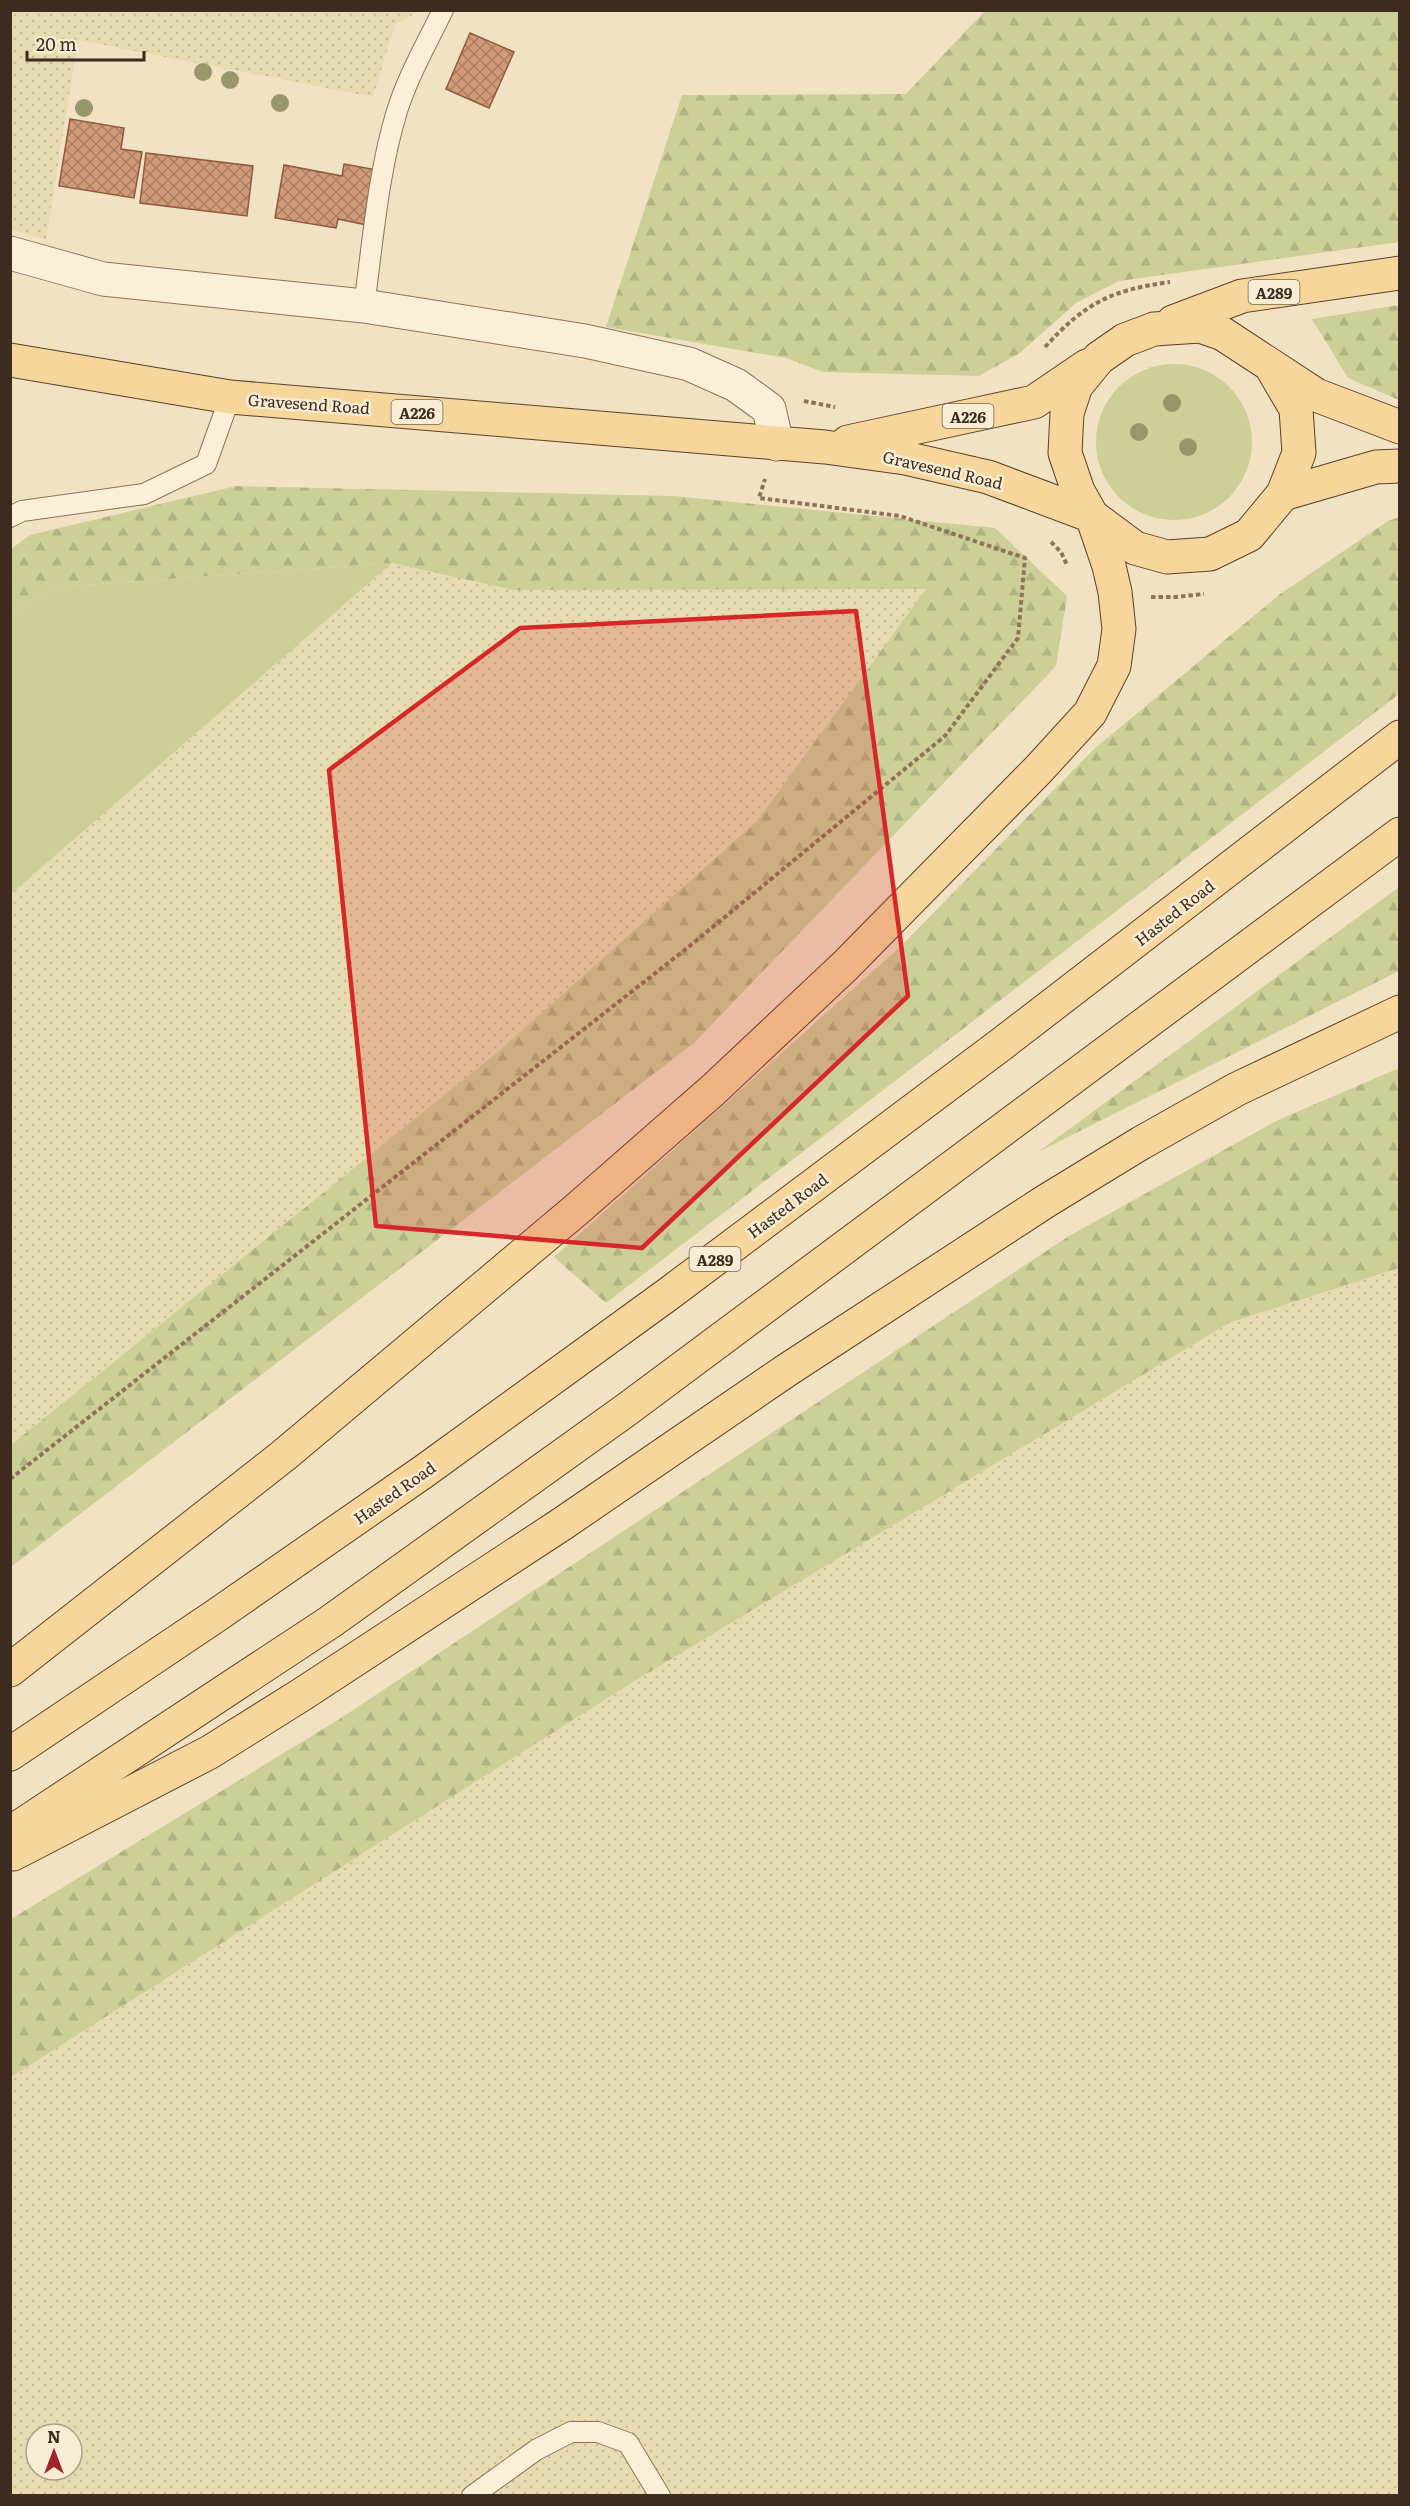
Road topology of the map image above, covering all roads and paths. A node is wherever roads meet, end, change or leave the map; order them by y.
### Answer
1 (443, 10) edge
2 (10, 253) edge
3 (1400, 273) edge
4 (364, 306) junction
5 (1154, 329) junction
6 (1099, 358) junction
7 (10, 360) edge
8 (1272, 368) junction
9 (230, 397) junction
10 (1400, 427) edge
11 (777, 444) junction
12 (825, 447) junction
13 (1400, 466) edge
14 (1283, 494) junction
15 (1092, 516) junction
16 (10, 517) edge
17 (1400, 737) edge
18 (1400, 834) edge
19 (1400, 1012) edge
20 (10, 1479) edge
21 (10, 1670) edge
22 (10, 1754) edge
23 (10, 1833) edge
24 (10, 1855) edge
25 (472, 2496) edge
26 (660, 2496) edge

1 - 4 lane
2 - 4 street
3 - 5 main road, A289
4 - 11 street
5 - 6 main road, Gravesend Road
5 - 8 main road
6 - 12 main road, Gravesend Road / A226
6 - 15 main road
7 - 9 main road, Gravesend Road / A226
8 - 10 main road
8 - 14 main road
9 - 11 main road, Gravesend Road / A226
9 - 16 lane
11 - 12 main road, Gravesend Road / A226
11 - 20 path
12 - 15 main road, Gravesend Road / A226
13 - 14 main road
14 - 15 main road
15 - 21 main road
17 - 22 main road, Hasted Road / A289
18 - 23 main road
19 - 24 main road
25 - 26 lane

